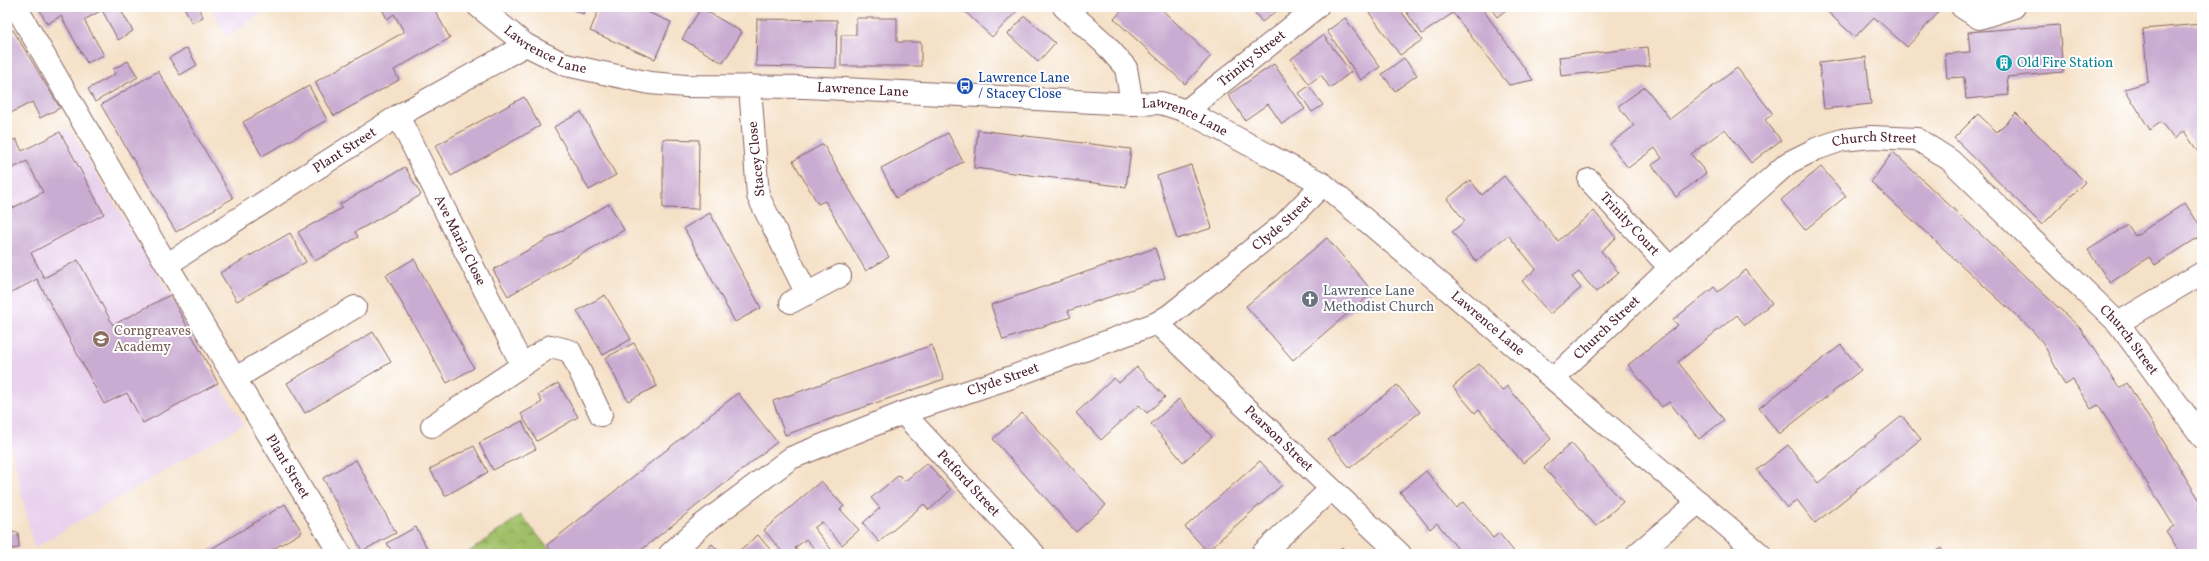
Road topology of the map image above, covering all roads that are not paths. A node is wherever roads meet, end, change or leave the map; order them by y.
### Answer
1 (16, 7) edge
2 (479, 7) edge
3 (1064, 7) edge
4 (1317, 7) edge
5 (1962, 7) edge
6 (2014, 7) edge
7 (526, 45) junction
8 (750, 86) junction
9 (1132, 104) junction
10 (1186, 111) junction
11 (398, 116) junction
12 (1589, 180) dead end
13 (1323, 184) junction
14 (168, 264) junction
15 (1670, 268) junction
16 (2202, 273) edge
17 (840, 276) dead end
18 (355, 307) dead end
19 (1157, 323) junction
20 (2118, 323) junction
21 (522, 365) junction
22 (236, 378) junction
23 (1554, 378) junction
24 (903, 413) junction
25 (601, 415) dead end
26 (432, 426) dead end
27 (2202, 437) edge
28 (1331, 489) junction
29 (1699, 502) junction
30 (340, 554) edge
31 (670, 554) edge
32 (1034, 554) edge
33 (1262, 554) edge
34 (1400, 554) edge
35 (1637, 554) edge
36 (1760, 554) edge

1 - 14 street, Plant Street
2 - 7 street, Lawrence Lane
3 - 9 street
4 - 10 street, Trinity Street
5 - 6 street
7 - 8 street, Lawrence Lane
7 - 11 street, Plant Street
8 - 9 street, Lawrence Lane
8 - 17 street, Stacey Close
9 - 10 street, Lawrence Lane
10 - 13 street, Lawrence Lane
11 - 14 street, Plant Street
11 - 21 street, Ave Maria Close
12 - 15 street, Trinity Court
13 - 19 street, Clyde Street
13 - 23 street, Lawrence Lane
14 - 22 street, Plant Street
15 - 20 street, Church Street
15 - 23 street, Church Street
16 - 20 street
18 - 22 street
19 - 24 street, Clyde Street
19 - 28 street, Pearson Street
20 - 27 street, Church Street
21 - 25 street
21 - 26 street
22 - 30 street, Plant Street
23 - 29 street, Lawrence Lane
24 - 31 street, Clyde Street
24 - 32 street, Petford Street
28 - 33 street
28 - 34 street, Pearson Street
29 - 35 street
29 - 36 street, Lawrence Lane

